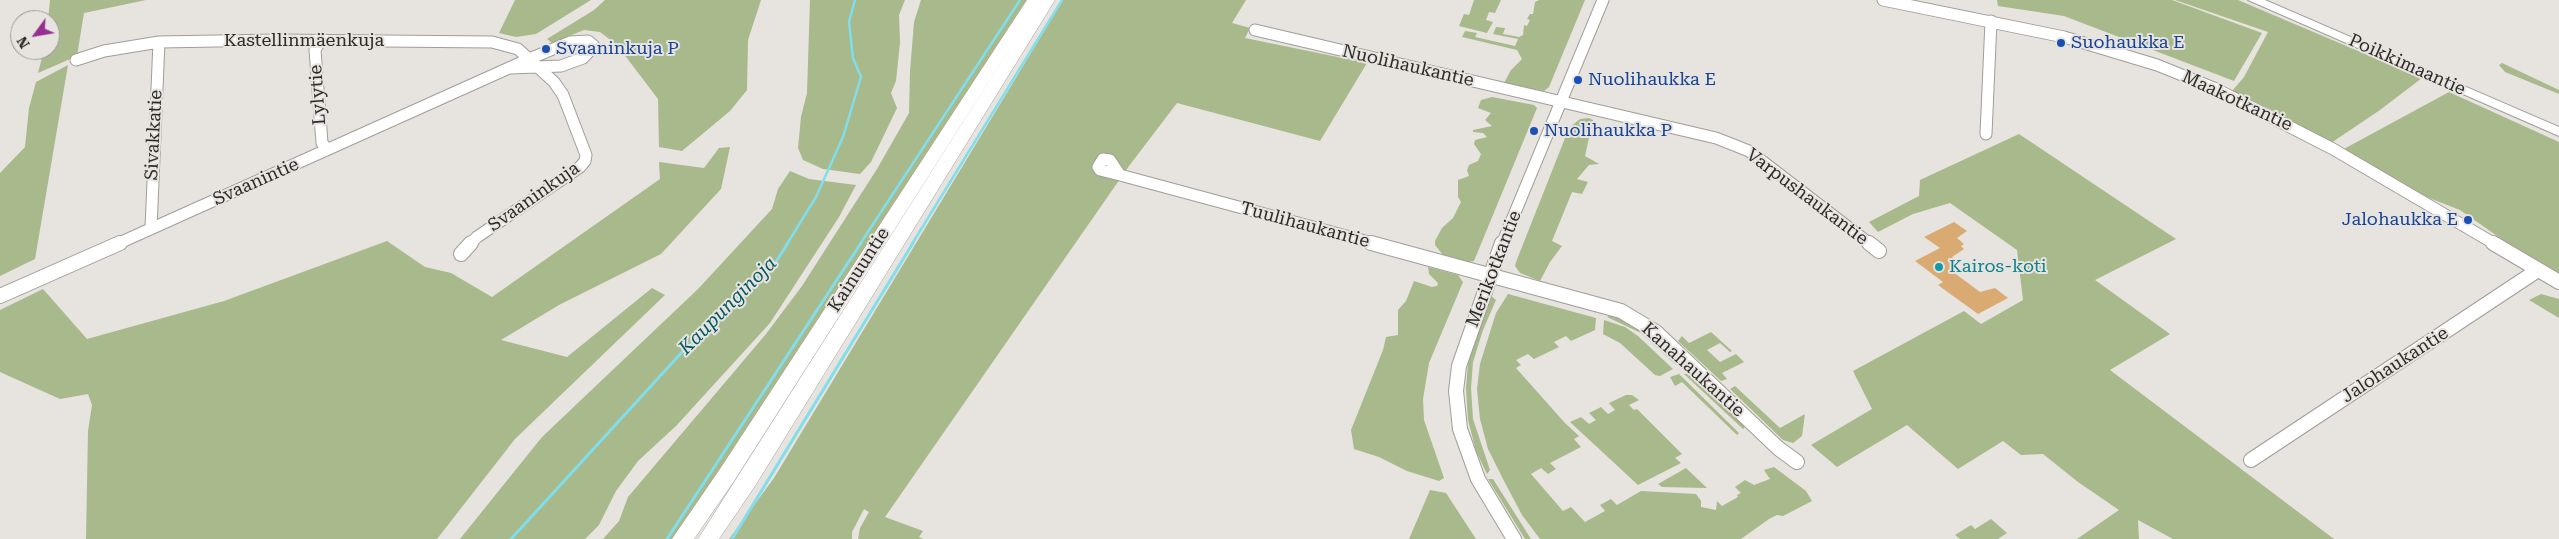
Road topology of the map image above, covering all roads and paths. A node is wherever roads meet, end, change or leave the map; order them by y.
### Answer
1 (1034, 0) edge
2 (1048, 0) edge
3 (1604, 0) edge
4 (1883, 0) edge
5 (2254, 0) edge
6 (1991, 22) junction
7 (1256, 30) dead end
8 (321, 40) junction
9 (159, 42) junction
10 (76, 60) dead end
11 (533, 63) junction
12 (1561, 102) junction
13 (2559, 132) edge
14 (1986, 134) dead end
15 (327, 149) junction
16 (1120, 175) dead end
17 (151, 228) junction
18 (1879, 251) dead end
19 (461, 254) dead end
20 (2538, 270) junction
21 (1490, 277) junction
22 (2559, 282) edge
23 (0, 296) edge
24 (2251, 460) dead end
25 (1797, 462) dead end
26 (682, 539) edge
27 (708, 539) edge
28 (1514, 539) edge

1 - 26 highway, Kainuuntie
2 - 27 highway, Kainuuntie
3 - 12 street, Merikotkantie
4 - 6 street, Maakotkantie
5 - 13 main road, Poikkimaantie
6 - 14 street
6 - 20 street, Maakotkantie
7 - 12 street, Nuolihaukantie
8 - 9 street, Kastellinmäenkuja
8 - 11 street, Kastellinmäenkuja
8 - 15 street, Lylytie
9 - 10 street, Kastellinmäenkuja
9 - 17 street, Sivakkatie
11 - 11 street, Svaanintie
11 - 15 street, Svaanintie
11 - 19 street, Svaaninkuja
12 - 18 street, Varpushaukantie
12 - 21 street, Merikotkantie
15 - 17 street, Svaanintie
16 - 21 street, Tuulihaukantie
17 - 23 street, Svaanintie
20 - 22 street, Maakotkantie
20 - 24 street, Jalohaukantie
21 - 25 street, Kanahaukantie
21 - 28 street, Merikotkantie

